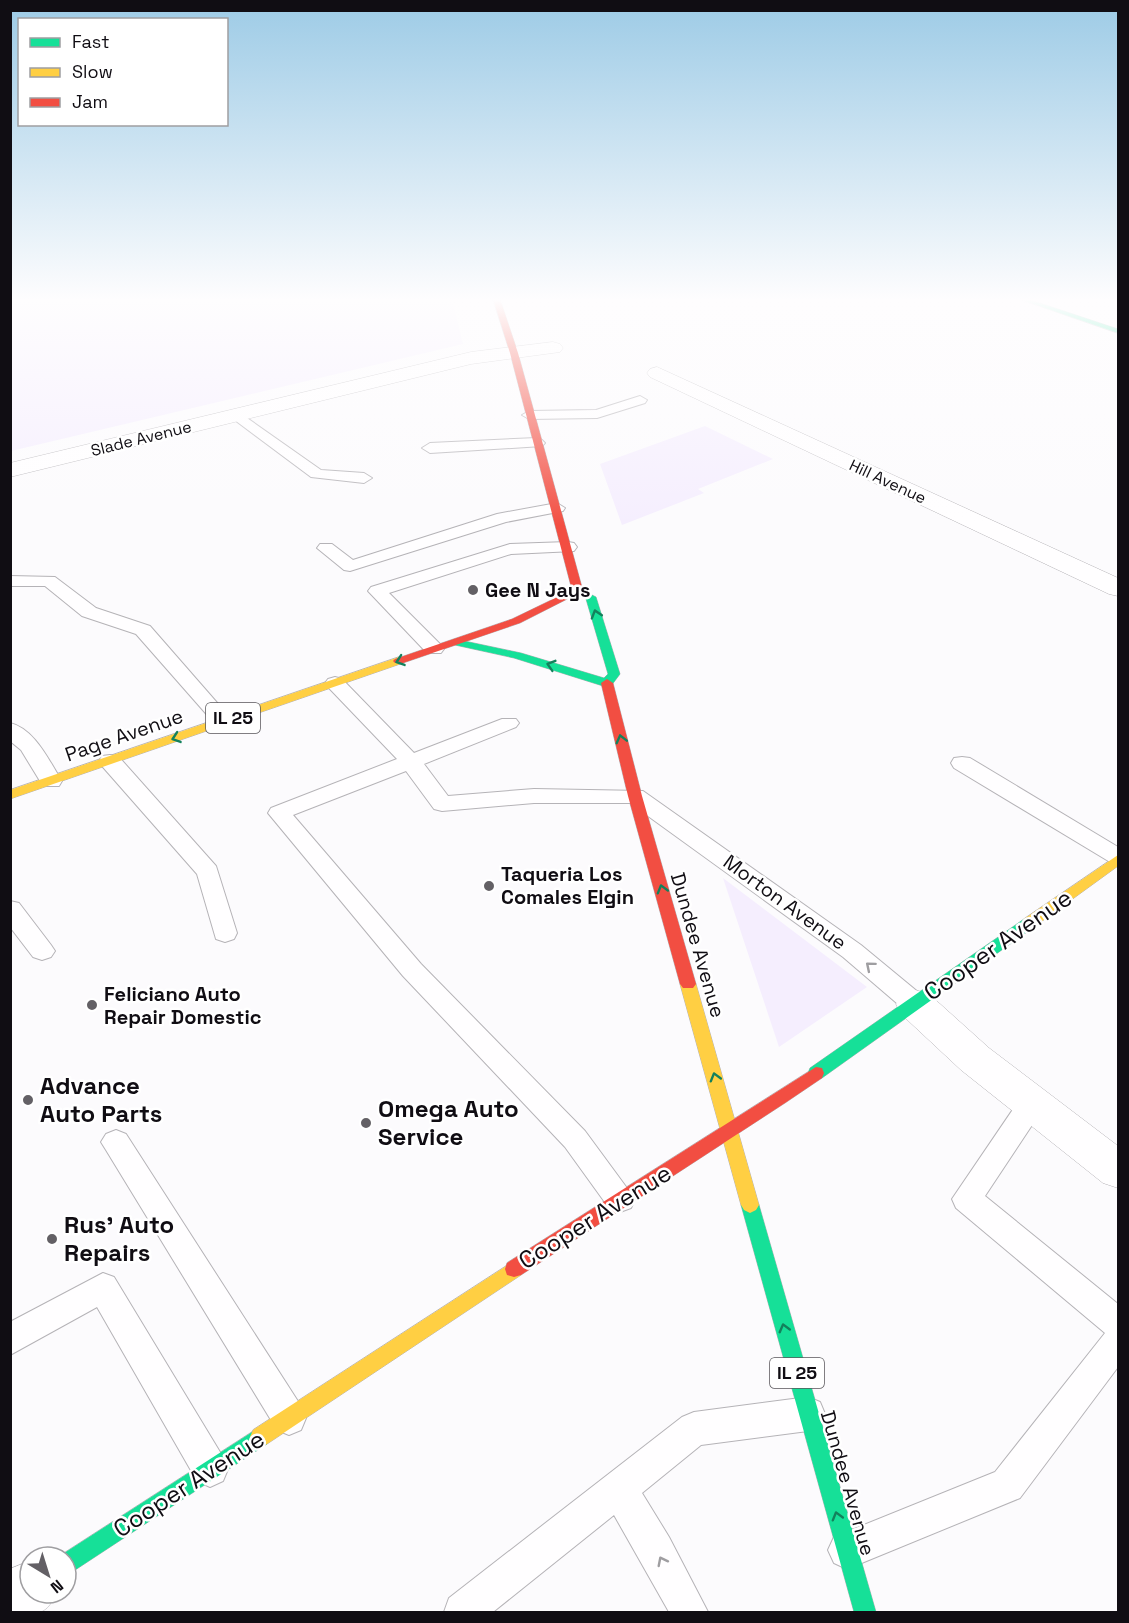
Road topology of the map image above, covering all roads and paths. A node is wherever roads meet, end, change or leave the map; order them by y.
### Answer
1 (402, 375) edge
2 (519, 375) edge
3 (659, 375) edge
4 (640, 400) dead end
5 (529, 414) junction
6 (237, 415) junction
7 (537, 443) junction
8 (430, 448) dead end
9 (10, 470) edge
10 (363, 478) dead end
11 (557, 508) junction
12 (568, 547) junction
13 (326, 548) dead end
14 (10, 581) edge
15 (1119, 588) edge
16 (578, 591) junction
17 (455, 642) junction
18 (434, 649) junction
19 (335, 683) junction
20 (607, 683) junction
21 (223, 722) junction
22 (509, 723) dead end
23 (10, 729) edge
24 (110, 761) junction
25 (411, 762) junction
26 (962, 763) dead end
27 (51, 781) junction
28 (10, 795) edge
29 (635, 796) junction
30 (1119, 859) edge
31 (10, 909) edge
32 (225, 933) dead end
33 (42, 951) dead end
34 (915, 1004) junction
35 (1032, 1104) junction
36 (731, 1133) junction
37 (116, 1142) dead end
38 (1119, 1170) edge
39 (620, 1199) junction
40 (1119, 1324) edge
41 (10, 1340) edge
42 (1119, 1342) edge
43 (808, 1414) junction
44 (289, 1418) junction
45 (210, 1468) junction
46 (618, 1488) junction
47 (847, 1550) junction
48 (78, 1557) edge
49 (462, 1612) edge
50 (688, 1612) edge
51 (865, 1612) edge

1 - 6 street, Slade Avenue
2 - 5 main road, Dundee Avenue
3 - 15 street, Hill Avenue
4 - 5 lane
5 - 7 main road, Dundee Avenue
6 - 9 street, Slade Avenue
6 - 10 lane
7 - 8 lane
7 - 11 main road, Dundee Avenue
11 - 12 main road, Dundee Avenue
11 - 13 lane
12 - 16 main road, Dundee Avenue
12 - 18 lane
14 - 21 lane
16 - 17 main road, Page Avenue
20 -> 16 main road, Dundee Avenue / IL 25
17 - 18 main road, Page Avenue / IL 25
20 -> 17 main road
18 -> 19 main road, Page Avenue / IL 25
19 - 21 main road, Page Avenue / IL 25
19 - 25 lane
29 -> 20 main road, Dundee Avenue / IL 25
21 -> 24 main road, Page Avenue / IL 25
22 - 25 lane
23 - 27 lane
24 - 27 main road, Page Avenue / IL 25
24 - 32 lane
25 - 29 lane
25 - 39 lane
26 - 30 lane
27 - 28 main road, Page Avenue / IL 25
34 -> 29 lane, Morton Avenue
36 -> 29 main road, Dundee Avenue / IL 25
30 - 34 main road, Cooper Avenue
31 - 33 lane
34 - 35 street, Morton Avenue
34 - 36 main road, Cooper Avenue
35 - 38 street, Morton Avenue
35 - 40 lane
36 - 39 main road, Cooper Avenue
43 -> 36 main road, Dundee Avenue / IL 25
37 - 44 lane
39 - 44 main road, Cooper Avenue
41 - 45 lane
42 - 47 lane
43 - 46 lane
47 -> 43 main road, Dundee Avenue / IL 25
44 - 45 main road, Cooper Avenue
45 - 48 main road, Cooper Avenue
46 - 49 lane
50 -> 46 lane
47 - 51 main road, Dundee Avenue / IL 25

